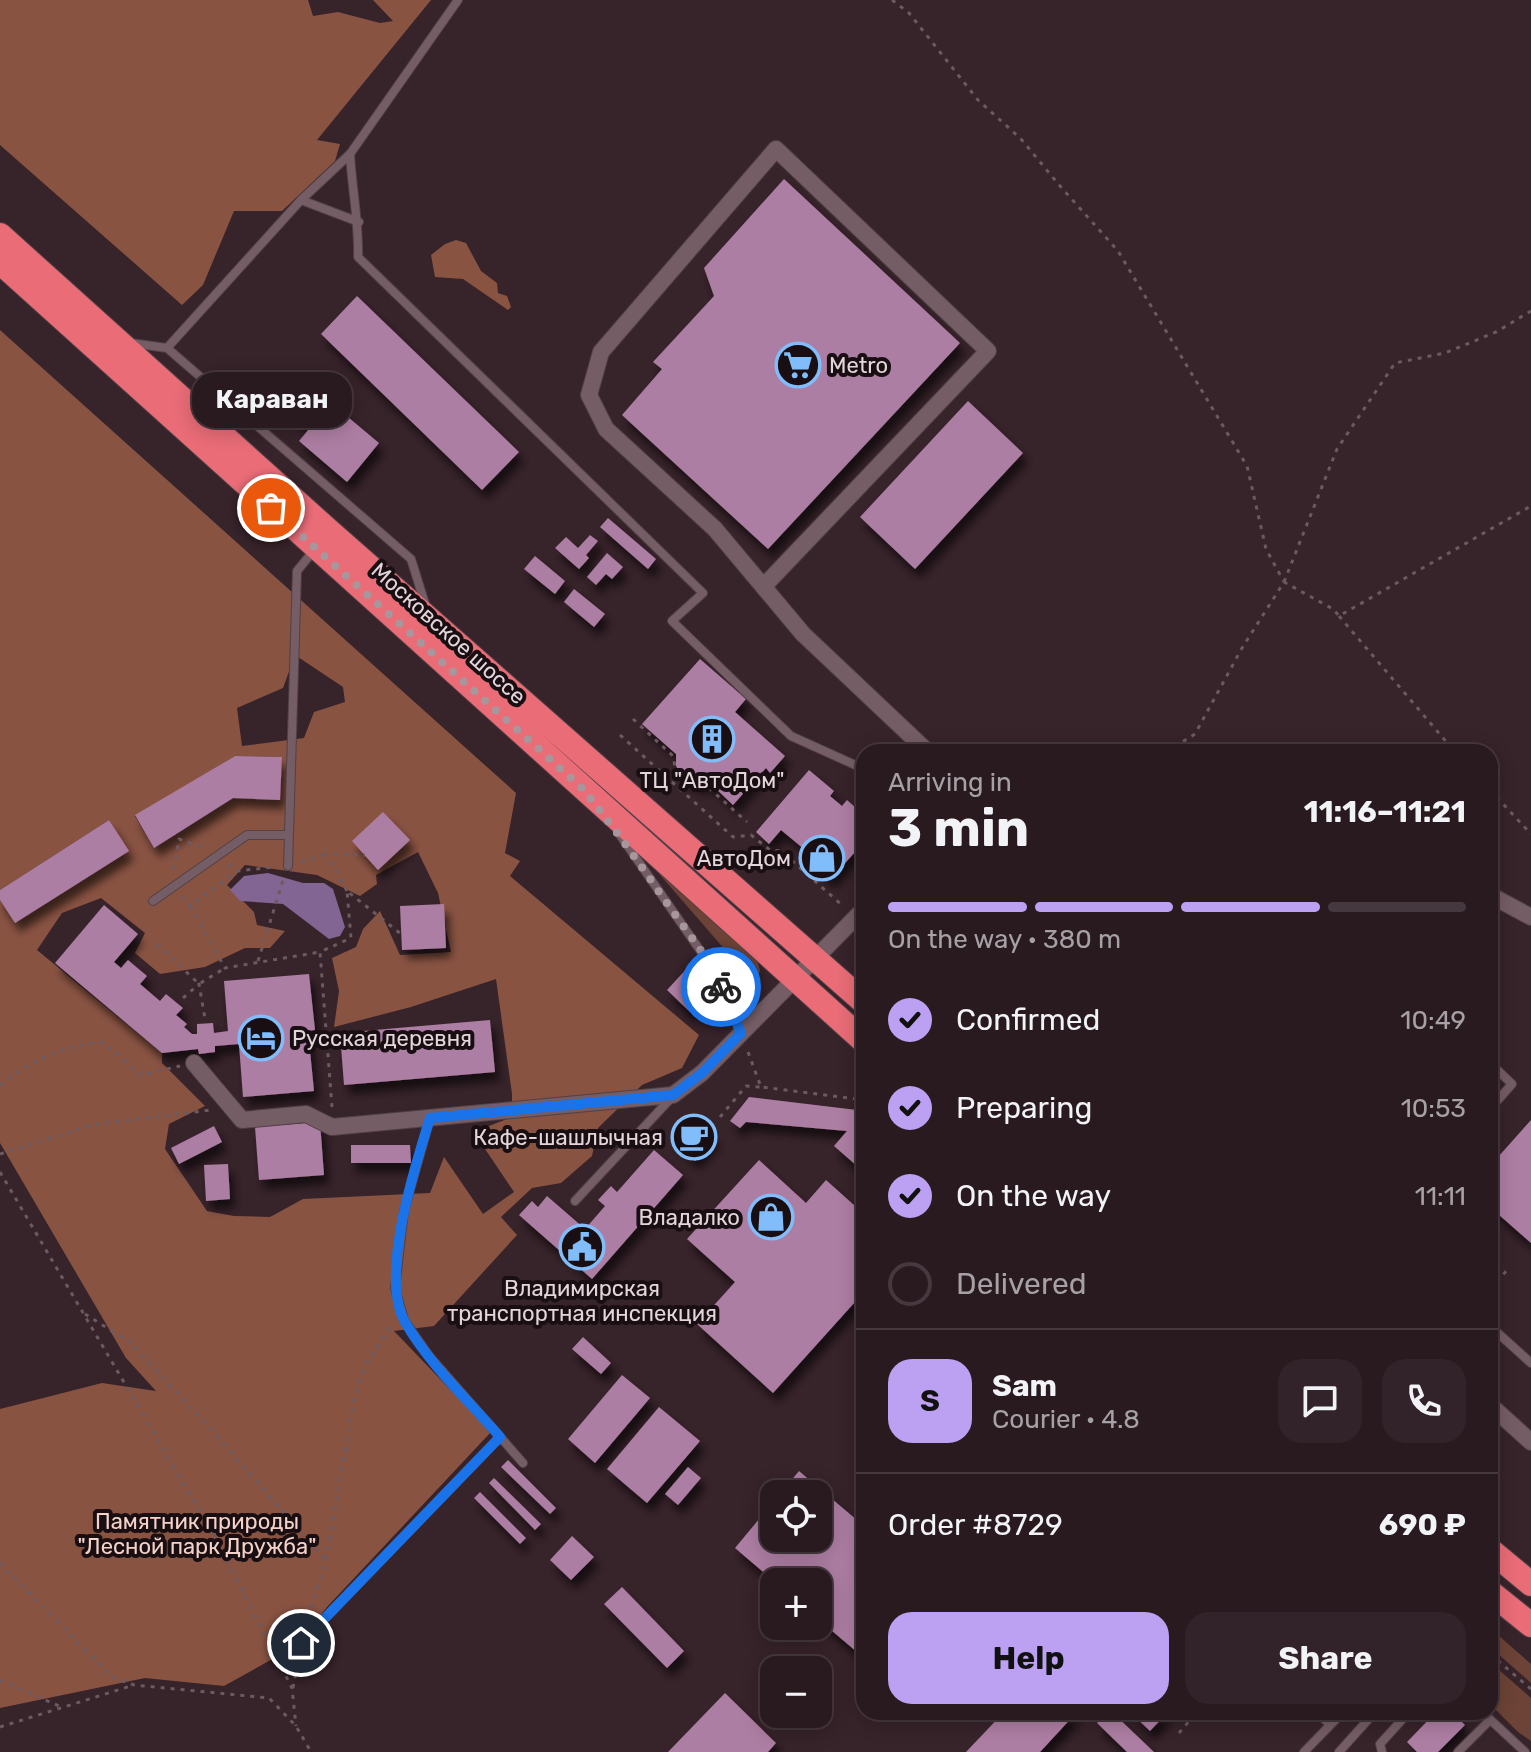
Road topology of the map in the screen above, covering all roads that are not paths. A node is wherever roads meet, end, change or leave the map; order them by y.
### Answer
1 (458, 0) edge
2 (350, 154) junction
3 (301, 200) junction
4 (359, 222) junction
5 (0, 235) edge
6 (0, 262) edge
7 (118, 341) junction
8 (167, 348) junction
9 (316, 549) junction
10 (764, 586) junction
11 (430, 620) junction
12 (920, 744) edge
13 (856, 765) edge
14 (582, 788) junction
15 (289, 835) junction
16 (288, 866) dead end
17 (1498, 899) edge
18 (153, 901) dead end
19 (856, 917) edge
20 (1531, 917) edge
21 (815, 958) junction
22 (795, 978) junction
23 (856, 995) edge
24 (741, 1033) junction
25 (856, 1034) edge
26 (194, 1063) road end
27 (1498, 1071) edge
28 (673, 1095) junction
29 (1498, 1100) edge
30 (430, 1118) junction
31 (575, 1201) dead end
32 (1498, 1333) edge
33 (1531, 1363) edge
34 (1498, 1412) edge
35 (500, 1437) junction
36 (1531, 1442) edge
37 (523, 1463) dead end
38 (1498, 1557) edge
39 (1531, 1584) edge
40 (1498, 1598) edge
41 (1531, 1625) edge
42 (301, 1643) road end
43 (1325, 1720) edge
44 (1335, 1720) edge
45 (1368, 1720) edge
46 (1402, 1720) edge
47 (1490, 1720) joint
48 (1330, 1725) junction
49 (1304, 1752) edge
50 (1339, 1752) edge
51 (1382, 1752) edge
52 (1458, 1752) edge
53 (1525, 1752) edge

1 - 2 lane
2 - 3 lane
2 - 4 lane
3 - 4 lane
3 - 8 lane
4 - 13 lane
5 - 7 highway, Московское шоссе
6 - 9 highway, Московское шоссе
7 - 8 lane
7 - 11 highway, Московское шоссе
8 - 11 lane
9 - 14 highway, Московское шоссе
9 - 15 lane
10 - 10 street
10 - 12 street
11 - 21 highway, Московское шоссе
14 - 22 highway, Московское шоссе
14 - 24 lane
15 - 16 lane
15 - 18 lane
17 - 20 street
19 - 21 street
21 - 22 street
21 - 23 highway, Московское шоссе
22 - 24 street
22 - 25 highway, Московское шоссе
24 - 28 street
26 - 30 street
27 - 29 lane
28 - 30 street
28 - 31 lane
30 - 35 lane
32 - 33 lane
34 - 36 street
35 - 37 lane
35 - 42 lane
38 - 39 highway
40 - 41 highway
43 - 48 lane
44 - 48 lane
45 - 50 lane
46 - 51 lane
47 - 52 lane
47 - 53 lane
48 - 49 lane

